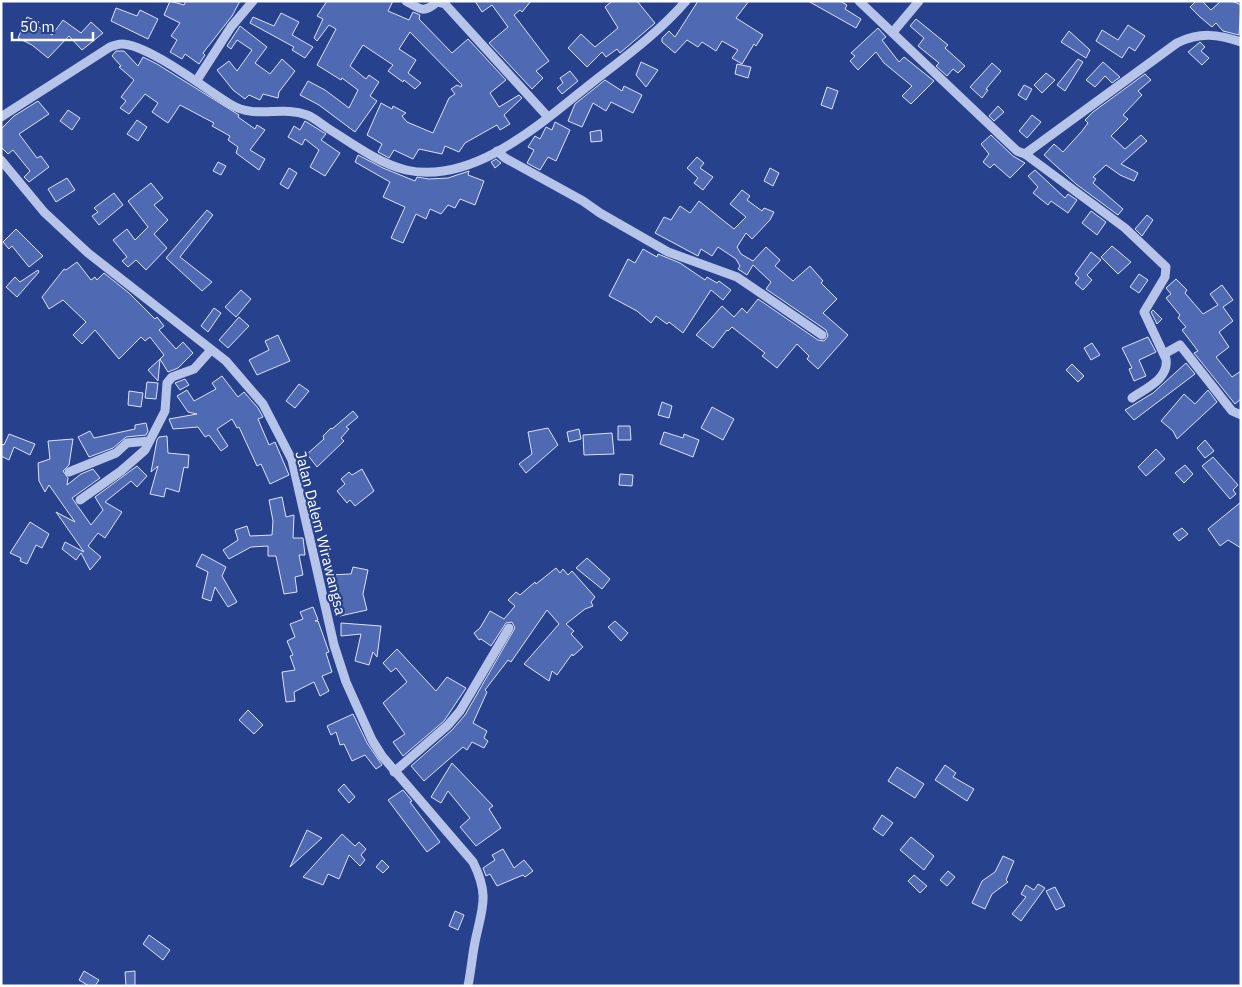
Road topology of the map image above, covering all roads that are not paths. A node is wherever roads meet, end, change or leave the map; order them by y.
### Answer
1 (253, 1) edge
2 (406, 1) edge
3 (686, 1) edge
4 (859, 1) edge
5 (919, 1) edge
6 (893, 32) junction
7 (1241, 42) edge
8 (197, 80) junction
9 (548, 117) junction
10 (1, 118) edge
11 (497, 151) junction
12 (1025, 154) junction
13 (1, 160) edge
14 (822, 335) dead end
15 (211, 350) junction
16 (1164, 354) junction
17 (1132, 398) dead end
18 (1241, 415) edge
19 (149, 441) junction
20 (69, 472) dead end
21 (80, 500) dead end
22 (509, 628) dead end
23 (394, 772) junction
24 (468, 986) edge

1 - 8 street
2 - 9 street
3 - 9 street
4 - 6 street
5 - 6 street
6 - 12 street
7 - 12 street
8 - 10 street
8 - 11 street
9 - 11 street
11 - 14 street
12 - 16 street
13 - 15 street, Jalan Dalem Wirawangsa
15 - 19 street
15 - 23 street, Jalan Dalem Wirawangsa
16 - 17 street
16 - 18 street
19 - 20 street
19 - 21 street
22 - 23 street
23 - 24 street, Jalan Dalem Wirawangsa

